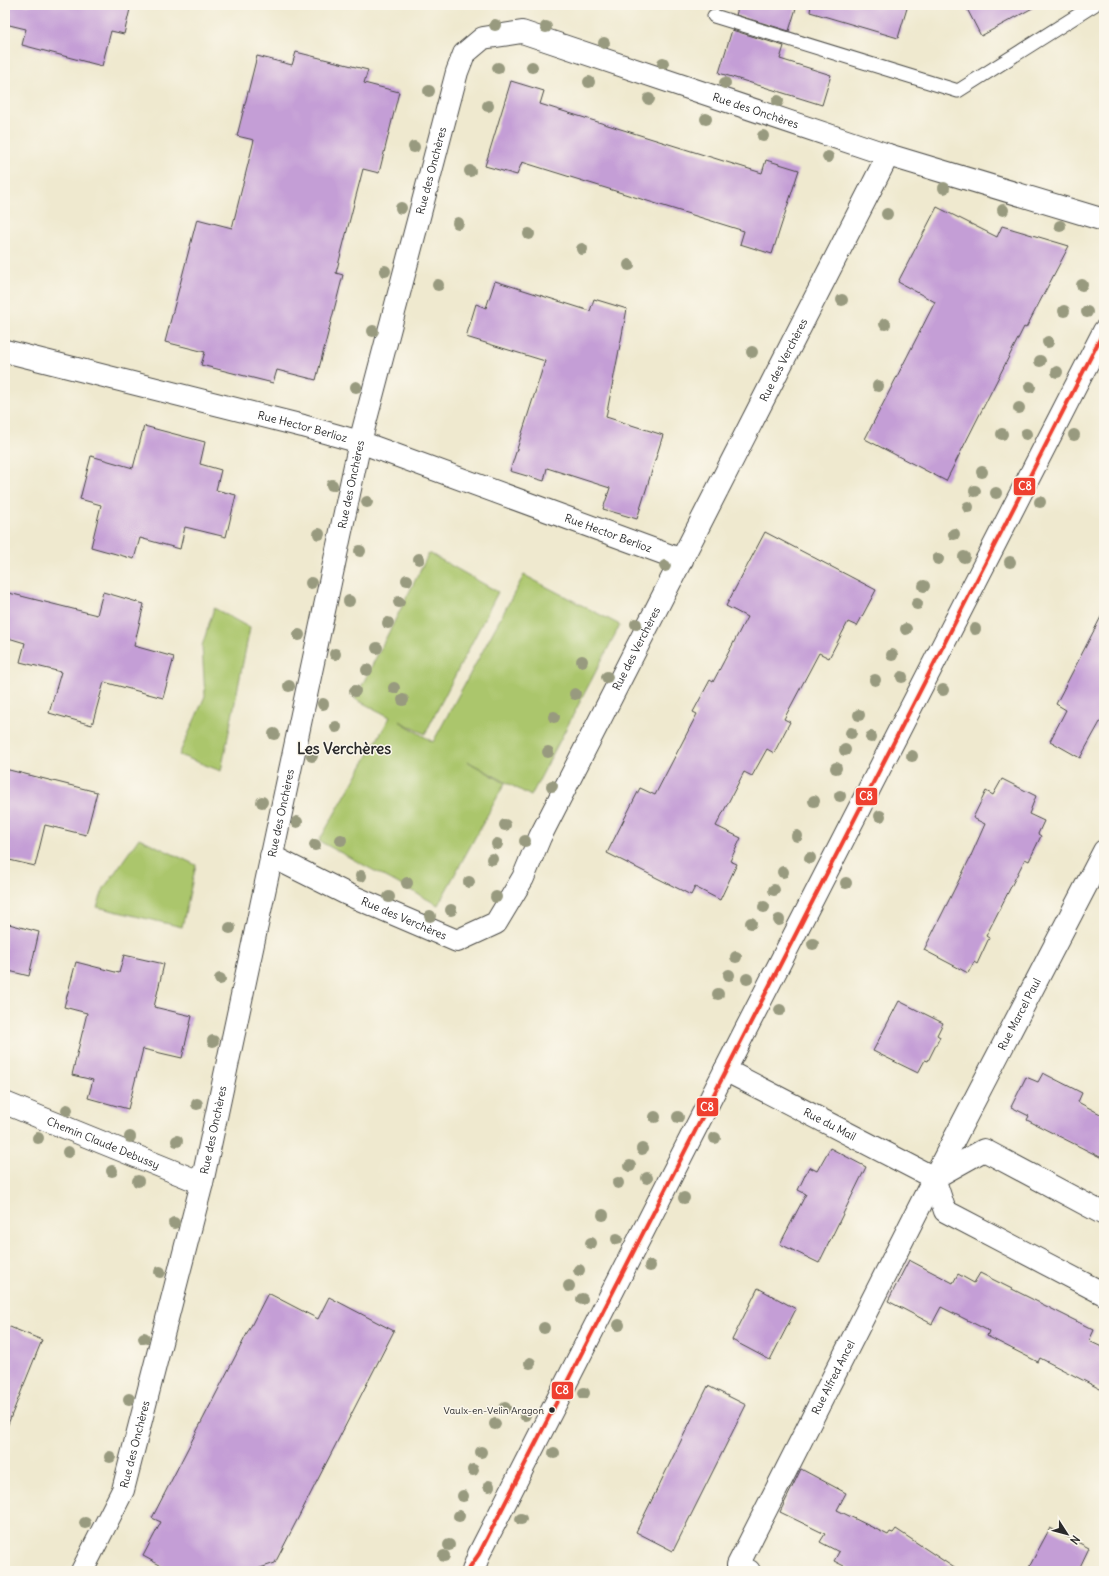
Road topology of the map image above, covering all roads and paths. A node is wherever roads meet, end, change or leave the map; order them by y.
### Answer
1 (1094, 5) edge
2 (714, 16) dead end
3 (888, 155) junction
4 (1104, 220) edge
5 (1104, 331) edge
6 (5, 351) edge
7 (360, 442) junction
8 (682, 560) junction
9 (1104, 851) edge
10 (272, 856) junction
11 (725, 1070) junction
12 (5, 1103) edge
13 (934, 1178) junction
14 (202, 1183) junction
15 (1104, 1214) edge
16 (1104, 1294) edge
17 (473, 1565) edge
18 (82, 1571) edge
19 (749, 1571) edge

1 - 2 lane
3 - 4 street, Rue des Onchères
3 - 7 street, Rue des Onchères
3 - 8 street, Rue des Verchères
5 - 11 street
6 - 7 street, Rue Hector Berlioz
7 - 8 street, Rue Hector Berlioz
7 - 10 street, Rue des Onchères
8 - 10 street, Rue des Verchères
9 - 13 street, Rue Marcel Paul
10 - 14 street, Rue des Onchères
11 - 13 street, Rue du Mail
11 - 17 street
12 - 14 street, Chemin Claude Debussy
13 - 15 street
13 - 16 street
13 - 19 street, Rue Alfred Ancel
14 - 18 street, Rue des Onchères

